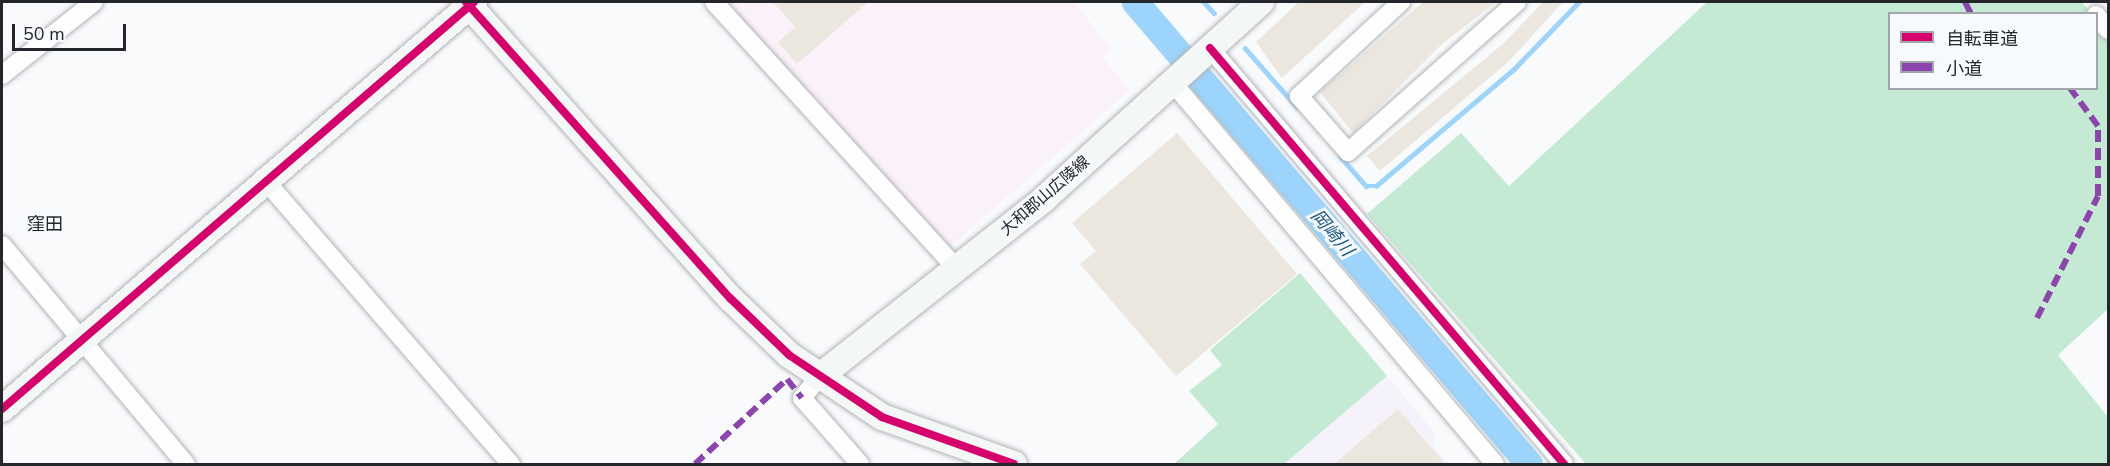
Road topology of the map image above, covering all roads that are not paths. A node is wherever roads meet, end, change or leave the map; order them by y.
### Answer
1 (93, 2) edge
2 (714, 2) edge
3 (1261, 2) edge
4 (1517, 2) edge
5 (470, 3) edge
6 (1394, 4) edge
7 (2098, 16) edge
8 (2109, 30) edge
9 (1210, 48) junction
10 (2, 75) edge
11 (1172, 82) junction
12 (263, 178) junction
13 (2, 245) edge
14 (958, 270) junction
15 (80, 340) junction
16 (819, 377) junction
17 (2, 408) edge
18 (186, 465) edge
19 (511, 465) edge
20 (860, 465) edge
21 (1014, 465) edge
22 (1494, 465) edge
23 (1564, 465) edge

1 - 10 street
2 - 14 street
3 - 9 street, 大和郡山広陵線
4 - 6 street
5 - 12 street
5 - 16 street
7 - 8 street
9 - 11 street, 大和郡山広陵線
9 - 23 street
11 - 14 street, 大和郡山広陵線
11 - 22 street
12 - 15 street
12 - 19 street
13 - 15 street
14 - 16 street, 大和郡山広陵線
15 - 17 street
15 - 18 street
16 - 20 street
16 - 21 street

